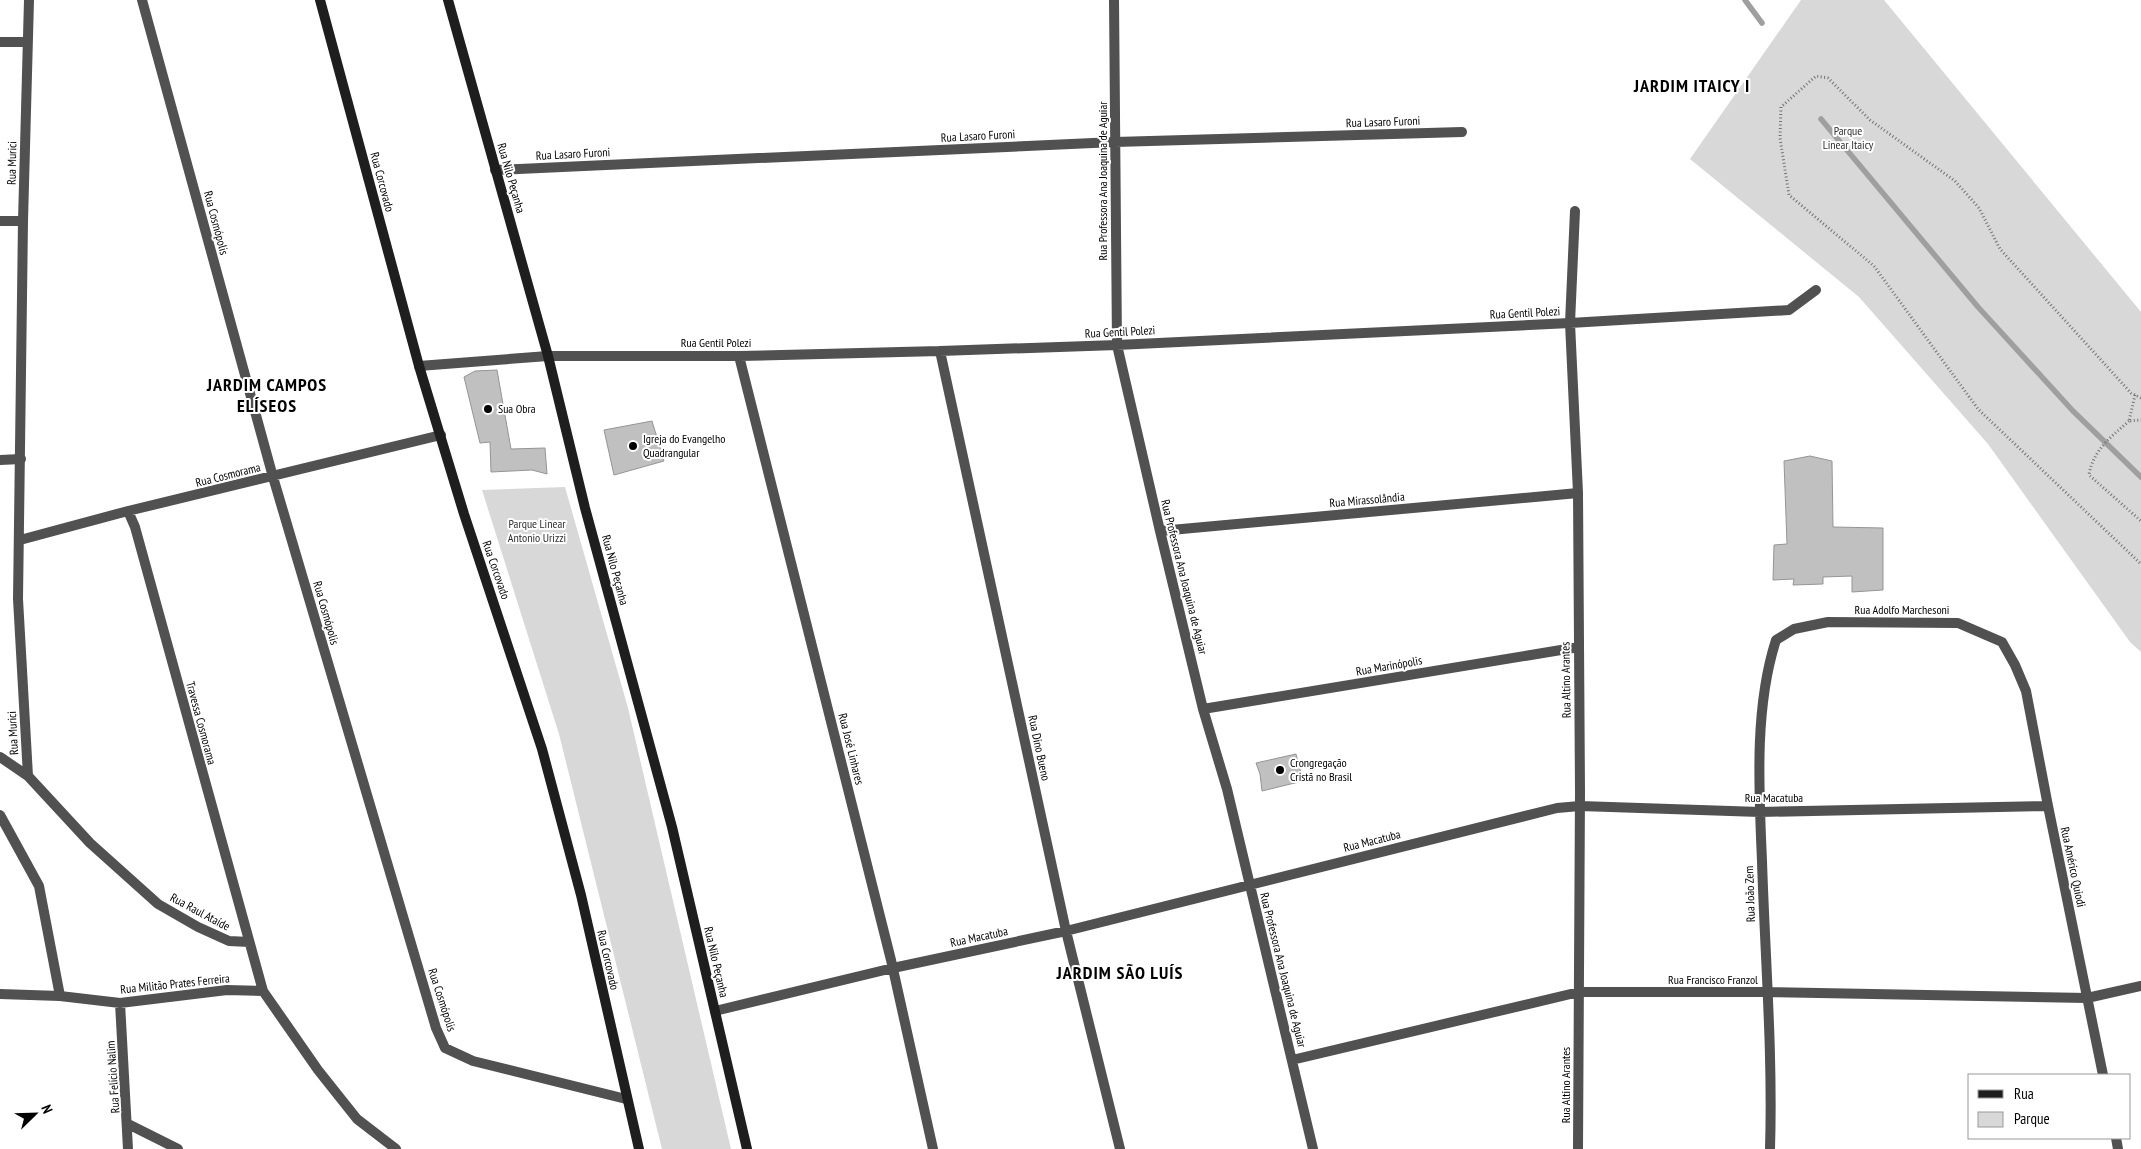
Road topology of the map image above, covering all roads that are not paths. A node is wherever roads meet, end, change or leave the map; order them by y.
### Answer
1 (29, 0) edge
2 (142, 0) edge
3 (320, 0) edge
4 (448, 0) edge
5 (1114, 0) edge
6 (0, 42) edge
7 (27, 42) junction
8 (1462, 132) dead end
9 (1115, 142) junction
10 (495, 170) junction
11 (1575, 211) dead end
12 (0, 221) edge
13 (23, 221) junction
14 (1816, 290) dead end
15 (1570, 323) junction
16 (1117, 344) junction
17 (940, 351) junction
18 (548, 356) junction
19 (739, 356) junction
20 (419, 366) junction
21 (441, 434) junction
22 (21, 459) junction
23 (0, 460) edge
24 (273, 477) junction
25 (1578, 493) junction
26 (128, 512) junction
27 (1160, 531) junction
28 (20, 540) junction
29 (1776, 640) joint
30 (1579, 646) junction
31 (2015, 665) joint
32 (1204, 710) junction
33 (0, 757) edge
34 (28, 776) junction
35 (1580, 806) junction
36 (2048, 806) junction
37 (1760, 812) junction
38 (0, 815) edge
39 (1249, 885) junction
40 (1066, 931) junction
41 (248, 942) junction
42 (893, 968) junction
43 (2141, 986) edge
44 (263, 991) junction
45 (1579, 992) junction
46 (1767, 992) junction
47 (0, 994) edge
48 (60, 996) junction
49 (2087, 998) junction
50 (120, 1003) junction
51 (715, 1011) junction
52 (1292, 1060) junction
53 (2103, 1074) edge
54 (626, 1099) junction
55 (128, 1124) junction
56 (128, 1149) edge
57 (178, 1149) edge
58 (396, 1149) edge
59 (639, 1149) edge
60 (747, 1149) edge
61 (933, 1149) edge
62 (1120, 1149) edge
63 (1313, 1149) edge
64 (1578, 1149) edge
65 (1770, 1149) edge

1 - 7 street, Rua Murici
2 - 24 street, Rua Cosmópolis
3 - 20 street, Rua Corcovado
4 - 10 street, Rua Nilo Peçanha
5 - 9 street, Rua Professora Ana Joaquina de Aguiar
6 - 7 street
7 - 13 street, Rua Murici
8 - 9 street, Rua Lasaro Furoni
9 - 10 street, Rua Lasaro Furoni
9 - 16 street, Rua Professora Ana Joaquina de Aguiar
10 - 18 street, Rua Nilo Peçanha
11 - 15 street, Rua Altino Arantes
12 - 13 street
13 - 22 street, Rua Murici
14 - 15 street, Rua Gentil Polezi
15 - 16 street, Rua Gentil Polezi
15 - 25 street, Rua Altino Arantes
16 - 17 street, Rua Gentil Polezi
16 - 27 street, Rua Professora Ana Joaquina de Aguiar
17 - 19 street, Rua Gentil Polezi
17 - 40 street, Rua Dino Bueno
18 - 19 street, Rua Gentil Polezi
18 - 20 street, Rua Gentil Polezi
18 - 51 street, Rua Nilo Peçanha
19 - 42 street, Rua José Linhares
20 - 21 street, Rua Corcovado
21 - 24 street, Rua Cosmorama
21 - 54 street, Rua Corcovado
22 - 23 street
22 - 28 street, Rua Murici
24 - 26 street, Rua Cosmorama
24 - 54 street, Rua Cosmópolis
25 - 27 street, Rua Mirassolândia
25 - 30 street, Rua Altino Arantes
26 - 28 street, Rua Cosmorama
26 - 41 street, Travessa Cosmorama
27 - 32 street, Rua Professora Ana Joaquina de Aguiar
28 - 34 street, Rua Murici
29 - 31 street, Rua Adolfo Marchesoni
29 - 37 street, Rua João Zem
30 - 32 street, Rua Marinópolis
30 - 35 street, Rua Altino Arantes
31 - 36 street, Rua Américo Quiodi
32 - 39 street, Rua Professora Ana Joaquina de Aguiar
33 - 34 street, Rua Raul Ataíde
34 - 41 street, Rua Raul Ataíde
35 - 37 street, Rua Macatuba
35 - 39 street, Rua Macatuba
35 - 45 street, Rua Altino Arantes
36 - 37 street, Rua Macatuba
36 - 49 street, Rua Américo Quiodi
37 - 46 street, Rua João Zem
38 - 48 street
39 - 40 street, Rua Macatuba
39 - 52 street, Rua Professora Ana Joaquina de Aguiar
40 - 42 street, Rua Macatuba
40 - 62 street, Rua Dino Bueno
41 - 44 street
42 - 51 street, Rua Macatuba
42 - 61 street, Rua José Linhares
43 - 49 street, Rua Francisco Franzol
44 - 50 street, Rua Militão Prates Ferreira
44 - 58 street
45 - 46 street, Rua Francisco Franzol
45 - 52 street, Rua Francisco Franzol
45 - 64 street, Rua Altino Arantes
46 - 49 street, Rua Francisco Franzol
46 - 65 street, Rua João Zem
47 - 48 street, Rua Militão Prates Ferreira
48 - 50 street, Rua Militão Prates Ferreira
49 - 53 street, Rua Américo Quiodi
50 - 55 street, Rua Felício Nalim
51 - 60 street, Rua Nilo Peçanha
52 - 63 street, Rua Professora Ana Joaquina de Aguiar
54 - 59 street, Rua Corcovado
55 - 56 street, Rua Felício Nalim
55 - 57 street

